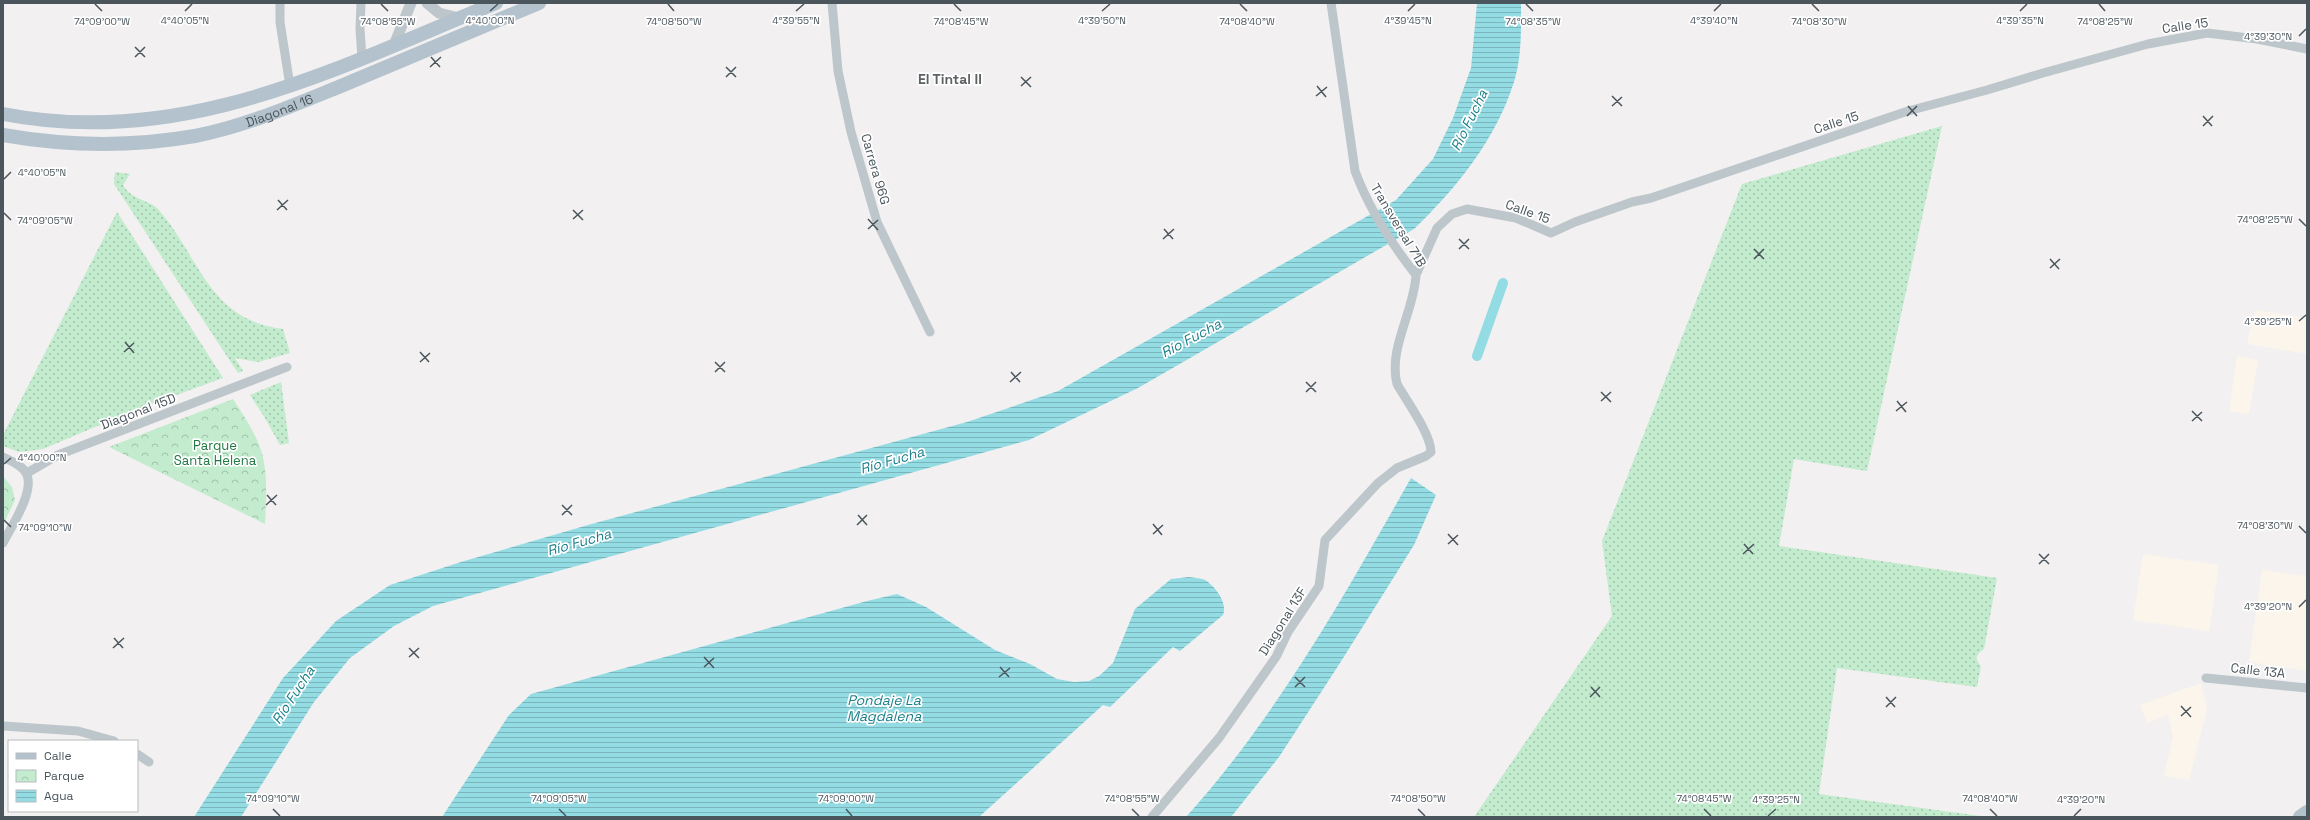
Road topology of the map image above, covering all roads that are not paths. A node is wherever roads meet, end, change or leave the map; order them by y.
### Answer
1 (280, 3) edge
2 (361, 3) edge
3 (411, 3) edge
4 (427, 3) edge
5 (496, 3) edge
6 (539, 3) edge
7 (832, 3) edge
8 (1331, 3) edge
9 (475, 7) edge
10 (459, 18) junction
11 (394, 45) junction
12 (2307, 49) edge
13 (362, 58) junction
14 (290, 86) junction
15 (3, 114) edge
16 (3, 135) edge
17 (1416, 275) junction
18 (930, 332) dead end
19 (287, 367) dead end
20 (1431, 452) joint
21 (3, 457) edge
22 (26, 473) junction
23 (3, 543) edge
24 (2206, 678) dead end
25 (2307, 688) edge
26 (3, 726) edge
27 (110, 740) edge
28 (138, 755) edge
29 (149, 762) dead end
30 (2307, 812) edge
31 (1152, 817) edge
32 (2300, 817) edge

1 - 14 street
2 - 13 street
3 - 11 street
4 - 10 street
5 - 9 main road, Diagonal 16
6 - 16 main road, Diagonal 16
7 - 18 street, Carrera 96G
8 - 17 street, Transversal 71B
9 - 10 main road, Diagonal 16
10 - 11 main road, Diagonal 16
11 - 13 main road, Diagonal 16
12 - 17 street, Calle 15
13 - 14 main road, Diagonal 16
14 - 15 main road, Diagonal 16
17 - 20 street, Transversal 71B
19 - 22 street, Diagonal 15D
20 - 31 street, Diagonal 13F
21 - 22 street
22 - 23 street
24 - 25 street, Calle 13A
26 - 27 street
28 - 29 street
30 - 32 main road

